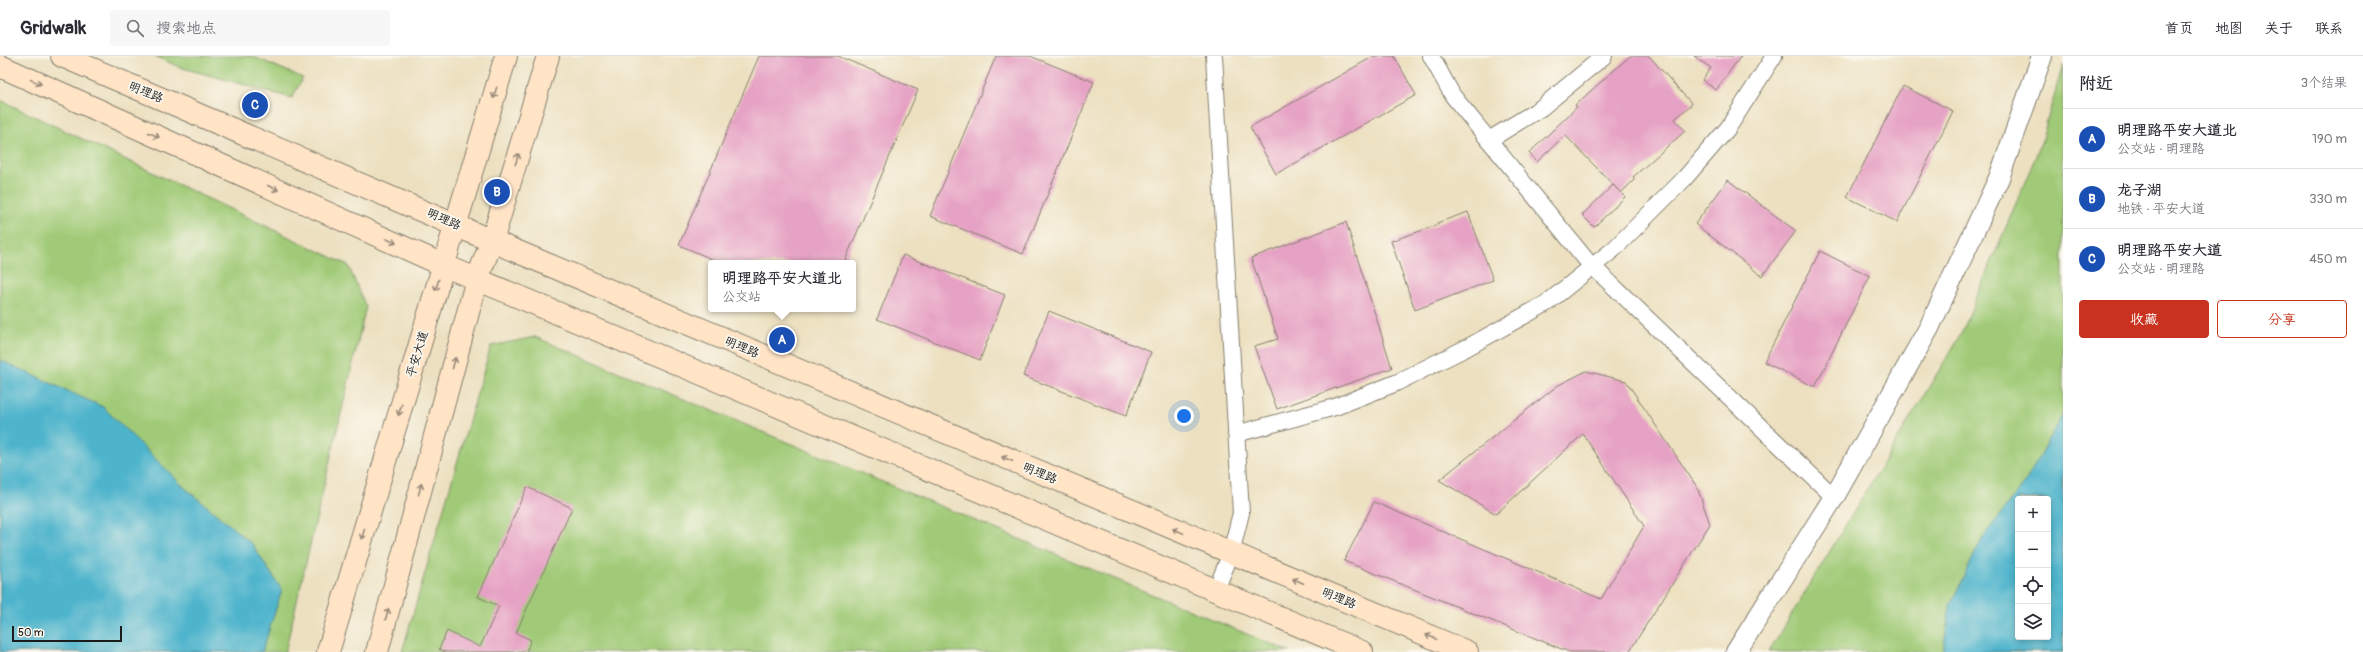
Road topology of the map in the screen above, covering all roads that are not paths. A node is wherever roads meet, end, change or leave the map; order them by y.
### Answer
1 (62, 56) edge
2 (506, 56) edge
3 (548, 56) edge
4 (1214, 56) edge
5 (1431, 56) edge
6 (1604, 56) edge
7 (1774, 56) edge
8 (2042, 56) edge
9 (0, 66) edge
10 (1489, 140) junction
11 (456, 224) junction
12 (492, 241) junction
13 (443, 265) junction
14 (1593, 266) junction
15 (477, 279) junction
16 (1236, 434) junction
17 (1834, 497) junction
18 (1231, 554) junction
19 (1216, 590) junction
20 (328, 652) edge
21 (376, 652) edge
22 (1362, 652) edge
23 (1467, 652) edge
24 (1736, 652) edge

1 - 11 main road, 明理路
2 -> 11 main road, 平安大道
12 -> 3 main road
4 - 16 street
5 - 10 street
6 - 10 street
7 - 14 street
8 - 17 street
9 -> 13 main road
10 - 14 street
11 - 12 main road, 明理路
11 - 13 main road, 平安大道
12 - 15 main road
18 -> 12 main road, 明理路
13 - 15 main road
13 -> 20 main road, 平安大道
14 - 16 street
14 - 17 street
15 - 19 main road
21 -> 15 main road
16 - 18 street
17 - 24 street
18 - 19 street
23 -> 18 main road, 明理路
19 - 22 main road

